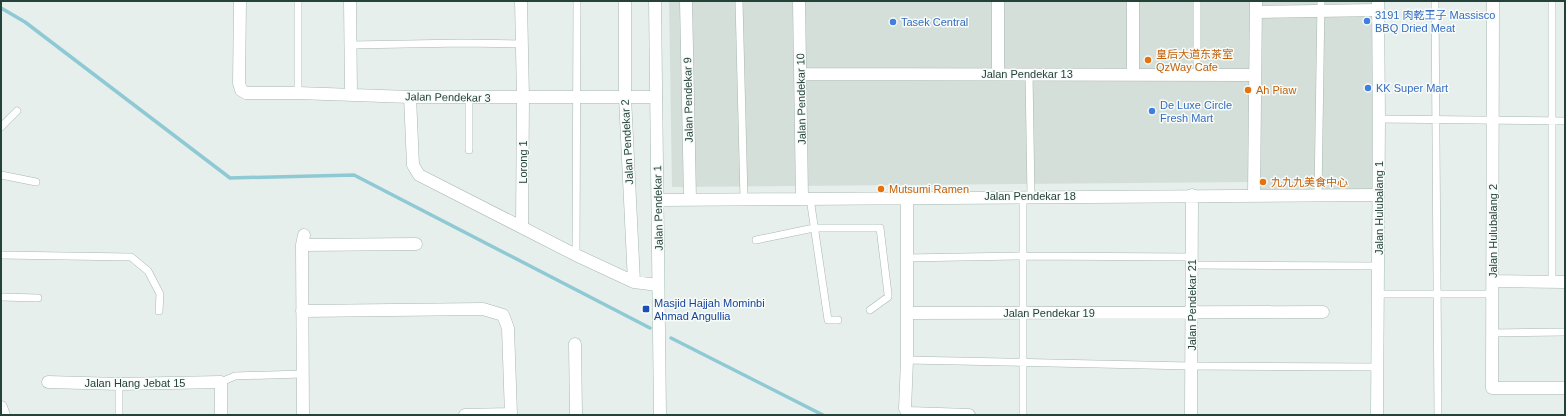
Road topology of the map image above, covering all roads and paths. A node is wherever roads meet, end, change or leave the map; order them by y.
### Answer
1 (240, 1) edge
2 (298, 1) edge
3 (350, 1) edge
4 (521, 1) edge
5 (577, 1) edge
6 (625, 1) edge
7 (655, 1) edge
8 (686, 1) edge
9 (740, 1) edge
10 (799, 1) edge
11 (998, 1) edge
12 (1133, 1) edge
13 (1197, 1) edge
14 (1435, 1) edge
15 (1493, 1) edge
16 (1552, 1) edge
17 (1378, 5) edge
18 (1256, 6) edge
19 (1321, 6) edge
20 (522, 44) junction
21 (351, 45) junction
22 (800, 74) junction
23 (998, 74) junction
24 (1029, 74) junction
25 (1133, 74) junction
26 (1197, 74) junction
27 (1254, 75) junction
28 (298, 93) junction
29 (351, 94) junction
30 (410, 97) junction
31 (469, 97) junction
32 (577, 97) junction
33 (625, 97) junction
34 (656, 97) junction
35 (523, 98) junction
36 (17, 111) dead end
37 (1379, 119) junction
38 (1437, 119) junction
39 (1494, 120) junction
40 (1565, 121) edge
41 (1552, 122) junction
42 (1, 127) edge
43 (469, 150) dead end
44 (1, 175) edge
45 (36, 182) dead end
46 (1192, 195) junction
47 (1254, 195) junction
48 (1318, 195) junction
49 (1378, 195) junction
50 (1027, 196) junction
51 (907, 197) junction
52 (806, 198) junction
53 (744, 199) junction
54 (658, 200) junction
55 (690, 200) junction
56 (522, 226) junction
57 (814, 228) junction
58 (756, 240) dead end
59 (416, 244) dead end
60 (1, 255) edge
61 (576, 255) junction
62 (1023, 256) junction
63 (907, 258) junction
64 (1192, 261) junction
65 (1378, 266) junction
66 (1492, 281) junction
67 (634, 282) junction
68 (1552, 282) junction
69 (1565, 282) edge
70 (658, 285) junction
71 (1379, 294) junction
72 (1438, 294) junction
73 (1492, 294) junction
74 (1, 296) edge
75 (38, 298) dead end
76 (870, 310) dead end
77 (159, 311) dead end
78 (302, 311) junction
79 (1022, 312) junction
80 (1323, 312) dead end
81 (907, 313) junction
82 (1192, 313) junction
83 (838, 320) dead end
84 (1492, 332) junction
85 (1565, 332) edge
86 (575, 344) dead end
87 (907, 360) junction
88 (1023, 362) junction
89 (1191, 366) junction
90 (1377, 367) junction
91 (302, 374) junction
92 (48, 382) dead end
93 (221, 382) junction
94 (119, 384) junction
95 (1565, 388) edge
96 (1, 407) edge
97 (511, 414) edge
98 (4, 415) edge
99 (119, 415) edge
100 (221, 415) edge
101 (303, 415) edge
102 (465, 415) edge
103 (576, 415) edge
104 (660, 415) edge
105 (969, 415) edge
106 (1023, 415) edge
107 (1191, 415) edge
108 (1377, 415) edge
109 (1438, 415) edge

1 - 28 street, Jalan Pendekar 3
2 - 28 lane
3 - 21 street
4 - 20 street, Lorong 1
5 - 32 lane
6 - 33 street, Jalan Pendekar 2
7 - 34 street, Jalan Pendekar 1
8 - 55 street, Jalan Pendekar 9
9 - 53 lane
10 - 22 street, Jalan Pendekar 10
11 - 23 street
12 - 25 street
13 - 26 lane
14 - 38 lane
15 - 39 street, Jalan Hulubalang 2
16 - 41 lane
17 - 19 street
17 - 37 street, Jalan Hulubalang 1
18 - 19 street
18 - 27 street
19 - 48 lane
20 - 21 lane
20 - 35 street, Lorong 1
21 - 29 street
22 - 23 street, Jalan Pendekar 13
22 - 52 street, Jalan Pendekar 10
23 - 24 street, Jalan Pendekar 13
24 - 25 street, Jalan Pendekar 13
24 - 50 lane
25 - 26 street, Jalan Pendekar 13
26 - 27 street, Jalan Pendekar 13
27 - 47 street
28 - 29 street, Jalan Pendekar 3
29 - 30 street, Jalan Pendekar 3
30 - 31 street, Jalan Pendekar 3
30 - 56 street
31 - 35 street, Jalan Pendekar 3
31 - 43 lane
32 - 33 street, Jalan Pendekar 3
32 - 35 street, Jalan Pendekar 3
32 - 61 lane
33 - 34 street, Jalan Pendekar 3
33 - 67 street, Jalan Pendekar 2
34 - 54 street, Jalan Pendekar 1
35 - 56 street, Lorong 1
36 - 42 lane
37 - 38 lane
37 - 49 street, Jalan Hulubalang 1
38 - 39 lane
38 - 72 lane
39 - 41 lane
39 - 66 street, Jalan Hulubalang 2
40 - 41 lane
41 - 68 lane
44 - 45 lane
46 - 47 street, Jalan Pendekar 18
46 - 50 street, Jalan Pendekar 18
46 - 64 street, Jalan Pendekar 21
47 - 48 street, Jalan Pendekar 18
48 - 49 street, Jalan Pendekar 18
49 - 65 street, Jalan Hulubalang 1
50 - 51 street, Jalan Pendekar 18
50 - 62 lane
51 - 52 street, Jalan Pendekar 18
51 - 63 street
52 - 53 street, Jalan Pendekar 18
52 - 57 lane
53 - 55 street, Jalan Pendekar 18
54 - 55 street, Jalan Pendekar 18
54 - 70 street, Jalan Pendekar 1
56 - 61 street
57 - 58 lane
57 - 76 lane
57 - 83 lane
59 - 78 street
60 - 77 lane
61 - 67 street
62 - 63 lane
62 - 64 lane
62 - 79 lane
63 - 81 street
64 - 65 lane
64 - 82 street, Jalan Pendekar 21
65 - 71 street, Jalan Hulubalang 1
66 - 68 street
66 - 73 street, Jalan Hulubalang 2
67 - 70 street
68 - 69 street
70 - 104 street, Jalan Pendekar 1
71 - 72 lane
71 - 90 street, Jalan Hulubalang 1
72 - 73 lane
72 - 109 lane
73 - 84 street, Jalan Hulubalang 2
74 - 75 lane
78 - 91 street
78 - 97 street
79 - 81 street, Jalan Pendekar 19
79 - 82 street, Jalan Pendekar 19
79 - 88 lane
80 - 82 street, Jalan Pendekar 19
81 - 87 street
82 - 89 street, Jalan Pendekar 21
84 - 85 lane
84 - 95 street, Jalan Hulubalang 2
86 - 103 street
87 - 88 lane
87 - 105 street
88 - 89 lane
88 - 106 lane
89 - 90 lane
89 - 107 street, Jalan Pendekar 21
90 - 108 street, Jalan Hulubalang 1
91 - 93 lane
91 - 101 street
92 - 94 street, Jalan Hang Jebat 15
93 - 94 street, Jalan Hang Jebat 15
93 - 100 street
94 - 99 lane
96 - 98 street
97 - 102 street

